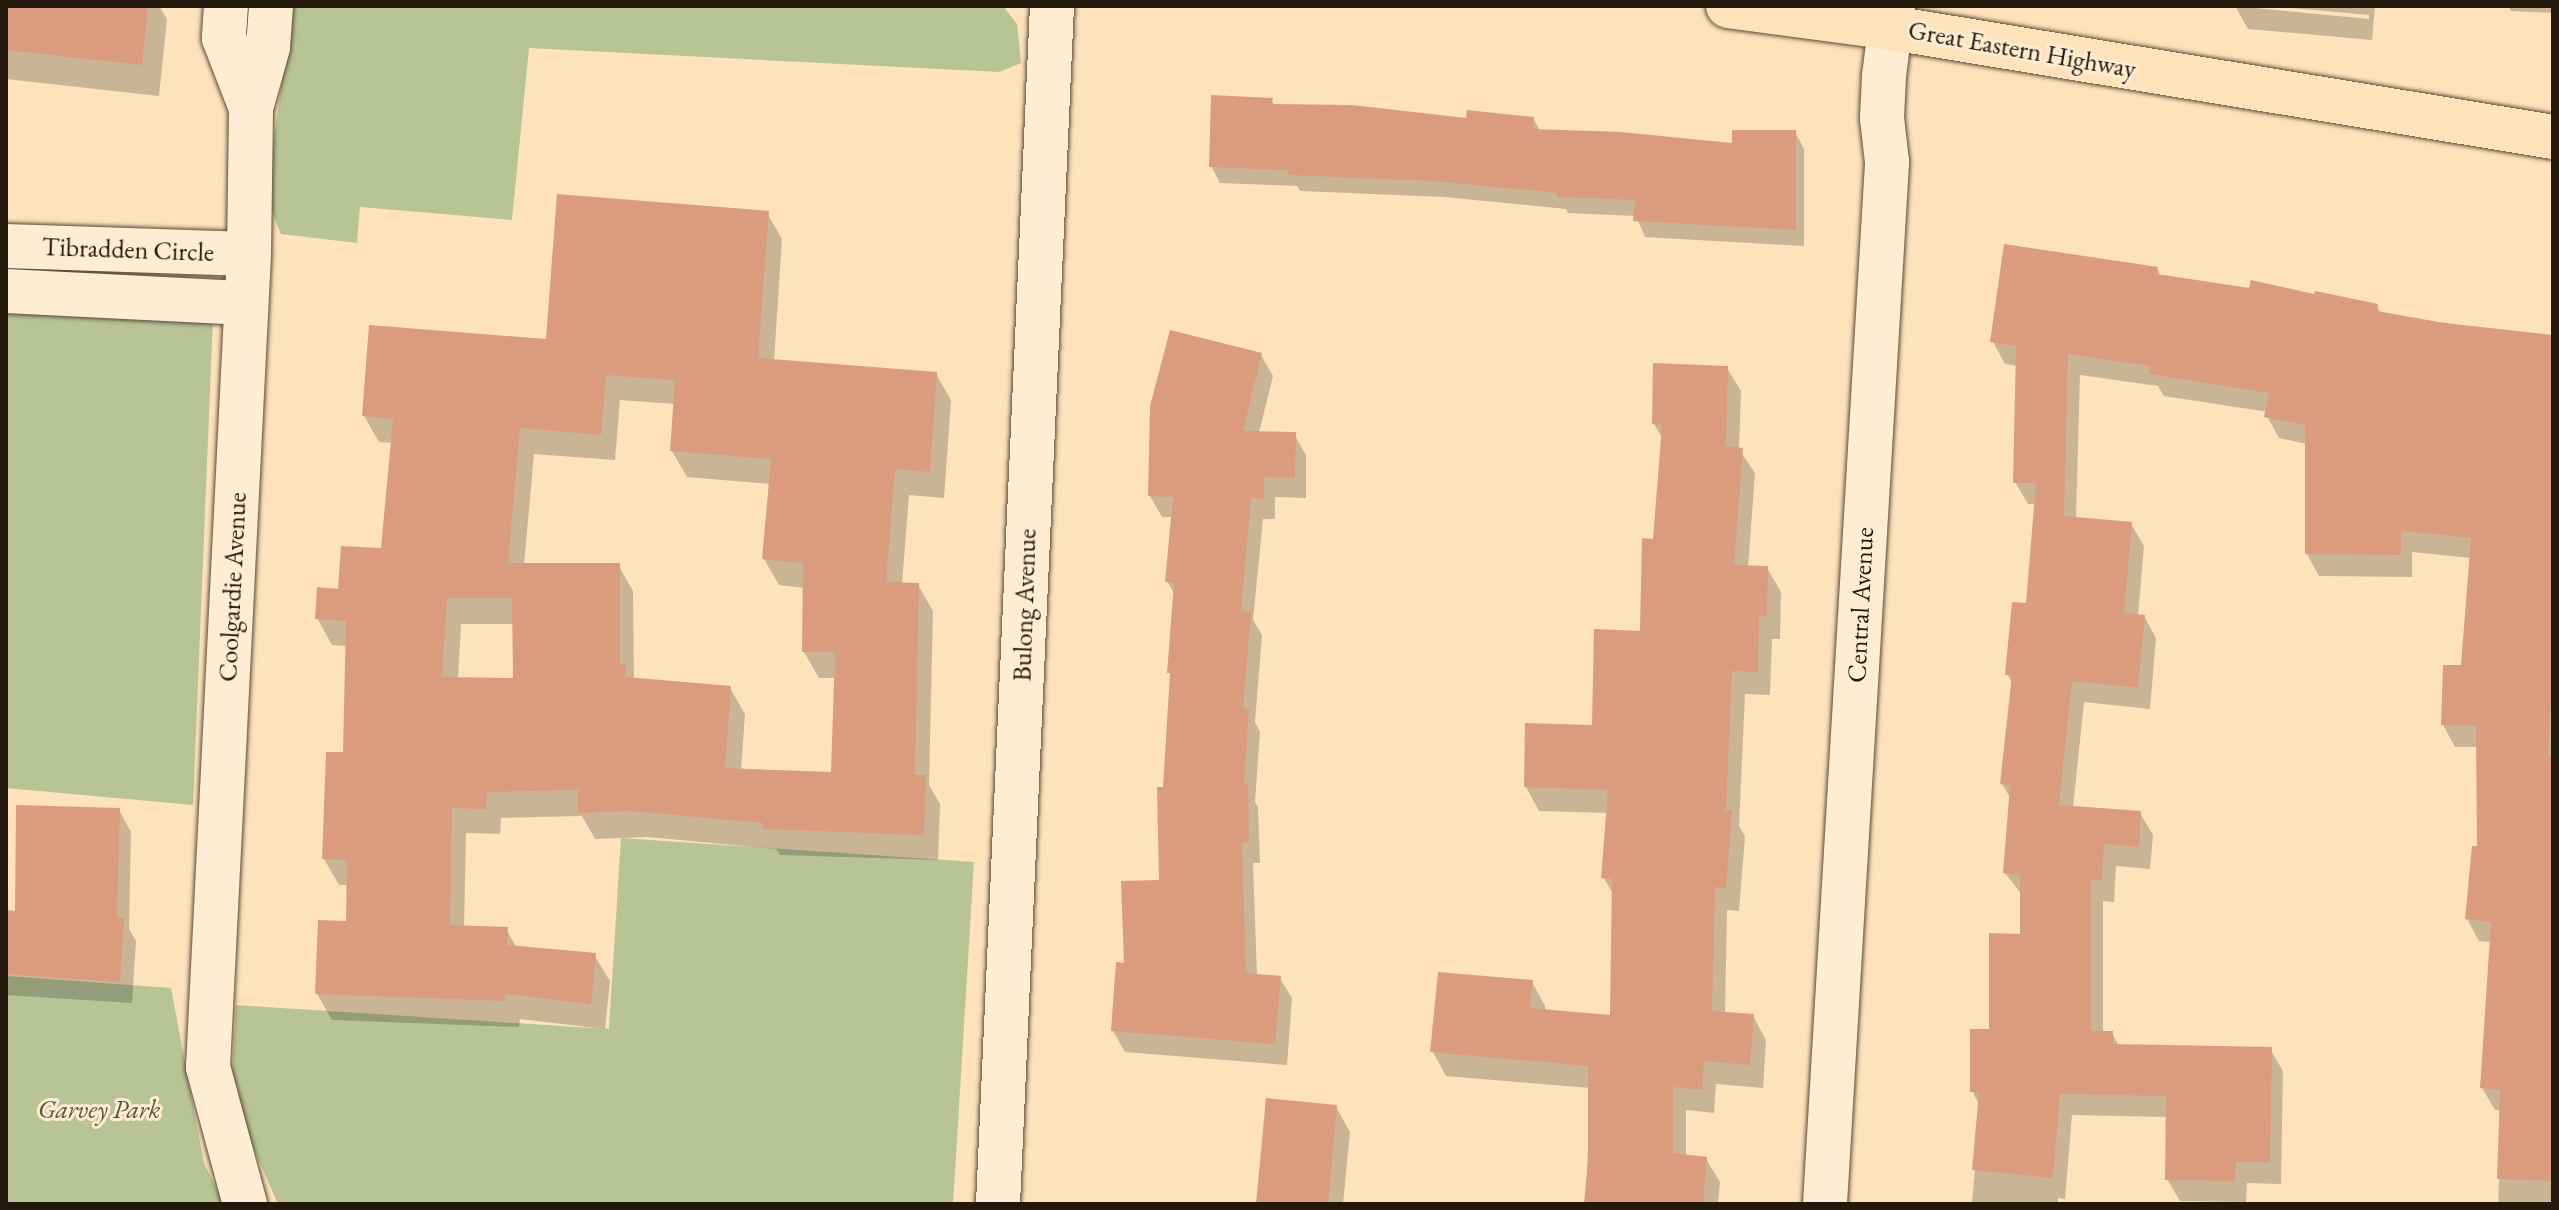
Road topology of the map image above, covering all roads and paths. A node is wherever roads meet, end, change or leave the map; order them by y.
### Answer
1 (226, 6) edge
2 (271, 6) edge
3 (1052, 6) edge
4 (1728, 6) edge
5 (1892, 17) edge
6 (2315, 99) junction
7 (251, 108) junction
8 (2553, 137) edge
9 (2553, 169) edge
10 (6, 246) edge
11 (249, 254) junction
12 (6, 291) edge
13 (246, 303) junction
14 (245, 1204) edge
15 (998, 1204) edge
16 (1825, 1204) edge

1 - 7 street, Coolgardie Avenue
2 - 7 street, Coolgardie Avenue
3 - 15 street, Bulong Avenue
4 - 5 highway, Great Eastern Highway
5 - 6 highway, Great Eastern Highway
5 - 16 street, Central Avenue
6 - 8 highway, Great Eastern Highway
6 - 9 highway, Great Eastern Highway
7 - 11 street, Coolgardie Avenue
10 - 11 street, Tibradden Circle
11 - 13 street, Coolgardie Avenue
12 - 13 street, Tibradden Circle
13 - 14 street, Coolgardie Avenue

